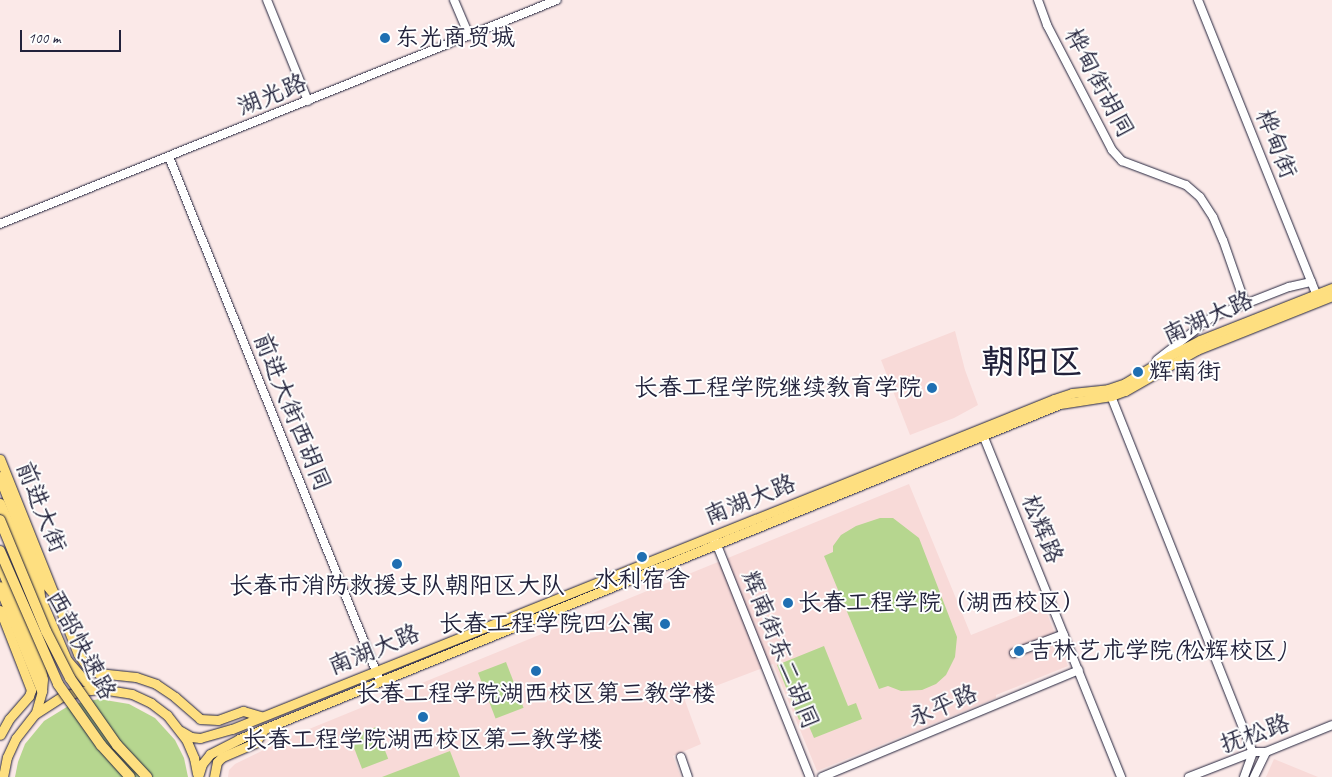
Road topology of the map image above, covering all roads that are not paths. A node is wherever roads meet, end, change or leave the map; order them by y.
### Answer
1 (267, 0) edge
2 (454, 0) edge
3 (557, 0) edge
4 (1038, 0) edge
5 (1198, 0) edge
6 (469, 36) junction
7 (308, 101) junction
8 (169, 157) junction
9 (0, 224) edge
10 (1311, 282) junction
11 (1332, 288) edge
12 (1332, 296) edge
13 (1317, 297) junction
14 (1245, 303) junction
15 (1144, 372) junction
16 (1109, 393) junction
17 (983, 435) junction
18 (0, 458) edge
19 (0, 478) edge
20 (0, 503) edge
21 (0, 520) edge
22 (716, 540) junction
23 (0, 551) edge
24 (0, 566) edge
25 (38, 574) junction
26 (0, 587) edge
27 (54, 594) junction
28 (40, 598) junction
29 (0, 610) edge
30 (1064, 634) junction
31 (1014, 654) dead end
32 (83, 662) junction
33 (1079, 670) junction
34 (376, 671) junction
35 (380, 681) junction
36 (101, 689) junction
37 (112, 690) junction
38 (42, 692) junction
39 (35, 714) junction
40 (262, 716) junction
41 (1332, 725) edge
42 (266, 727) junction
43 (180, 730) junction
44 (0, 735) edge
45 (1252, 752) junction
46 (1266, 752) junction
47 (681, 757) dead end
48 (811, 772) edge
49 (3, 777) edge
50 (130, 777) edge
51 (147, 777) edge
52 (198, 777) edge
53 (214, 777) edge
54 (688, 777) edge
55 (822, 777) edge
56 (1121, 777) edge
57 (1189, 777) edge
58 (1244, 777) edge
59 (1254, 777) edge

1 - 7 street
2 - 6 street
3 - 6 street, 湖光路
4 - 14 street, 桦甸街胡同
5 - 10 street, 桦甸街
6 - 7 street, 湖光路
7 - 8 street, 湖光路
8 - 9 street, 湖光路
8 - 34 street, 前进大街西胡同
10 - 13 street, 桦甸街
10 - 14 street
11 - 13 main road, 南湖大路
12 - 13 main road, 南湖大路
13 - 15 main road, 南湖大路
13 - 16 main road, 南湖大路
14 - 15 street
15 - 16 main road, 南湖大路
16 - 17 main road, 南湖大路
16 - 22 main road, 南湖大路
16 - 45 street
17 - 22 main road, 南湖大路
17 - 30 street, 松辉路
18 - 27 main road, 前进大街
19 - 25 highway
20 - 28 main road, 前进大街
21 - 51 highway, 西部快速路, bridge
22 - 34 main road, 南湖大路
22 - 35 main road, 南湖大路
22 - 48 street, 辉南街东二胡同
23 - 50 highway, 西部快速路, bridge
24 - 38 main road
25 - 27 highway
25 - 28 highway
26 - 38 highway
27 - 32 main road, 前进大街
28 - 36 main road, 前进大街
29 - 44 main road
30 - 31 street
30 - 33 street, 松辉路
32 - 37 main road, 前进大街
32 - 40 main road
33 - 55 street, 永平路
33 - 56 street, 松辉路
34 - 35 street, 前进大街西胡同
34 - 40 main road, 南湖大路
35 - 42 main road, 南湖大路
36 - 37 main road
36 - 39 main road
37 - 43 main road
38 - 39 main road
39 - 49 main road
40 - 43 main road, 南湖大路
41 - 46 street, 抚松路
42 - 52 main road, 南湖大路
42 - 53 main road
43 - 52 main road
45 - 46 street, 抚松路
45 - 57 street, 抚松路
45 - 58 street
46 - 59 street
47 - 54 street

